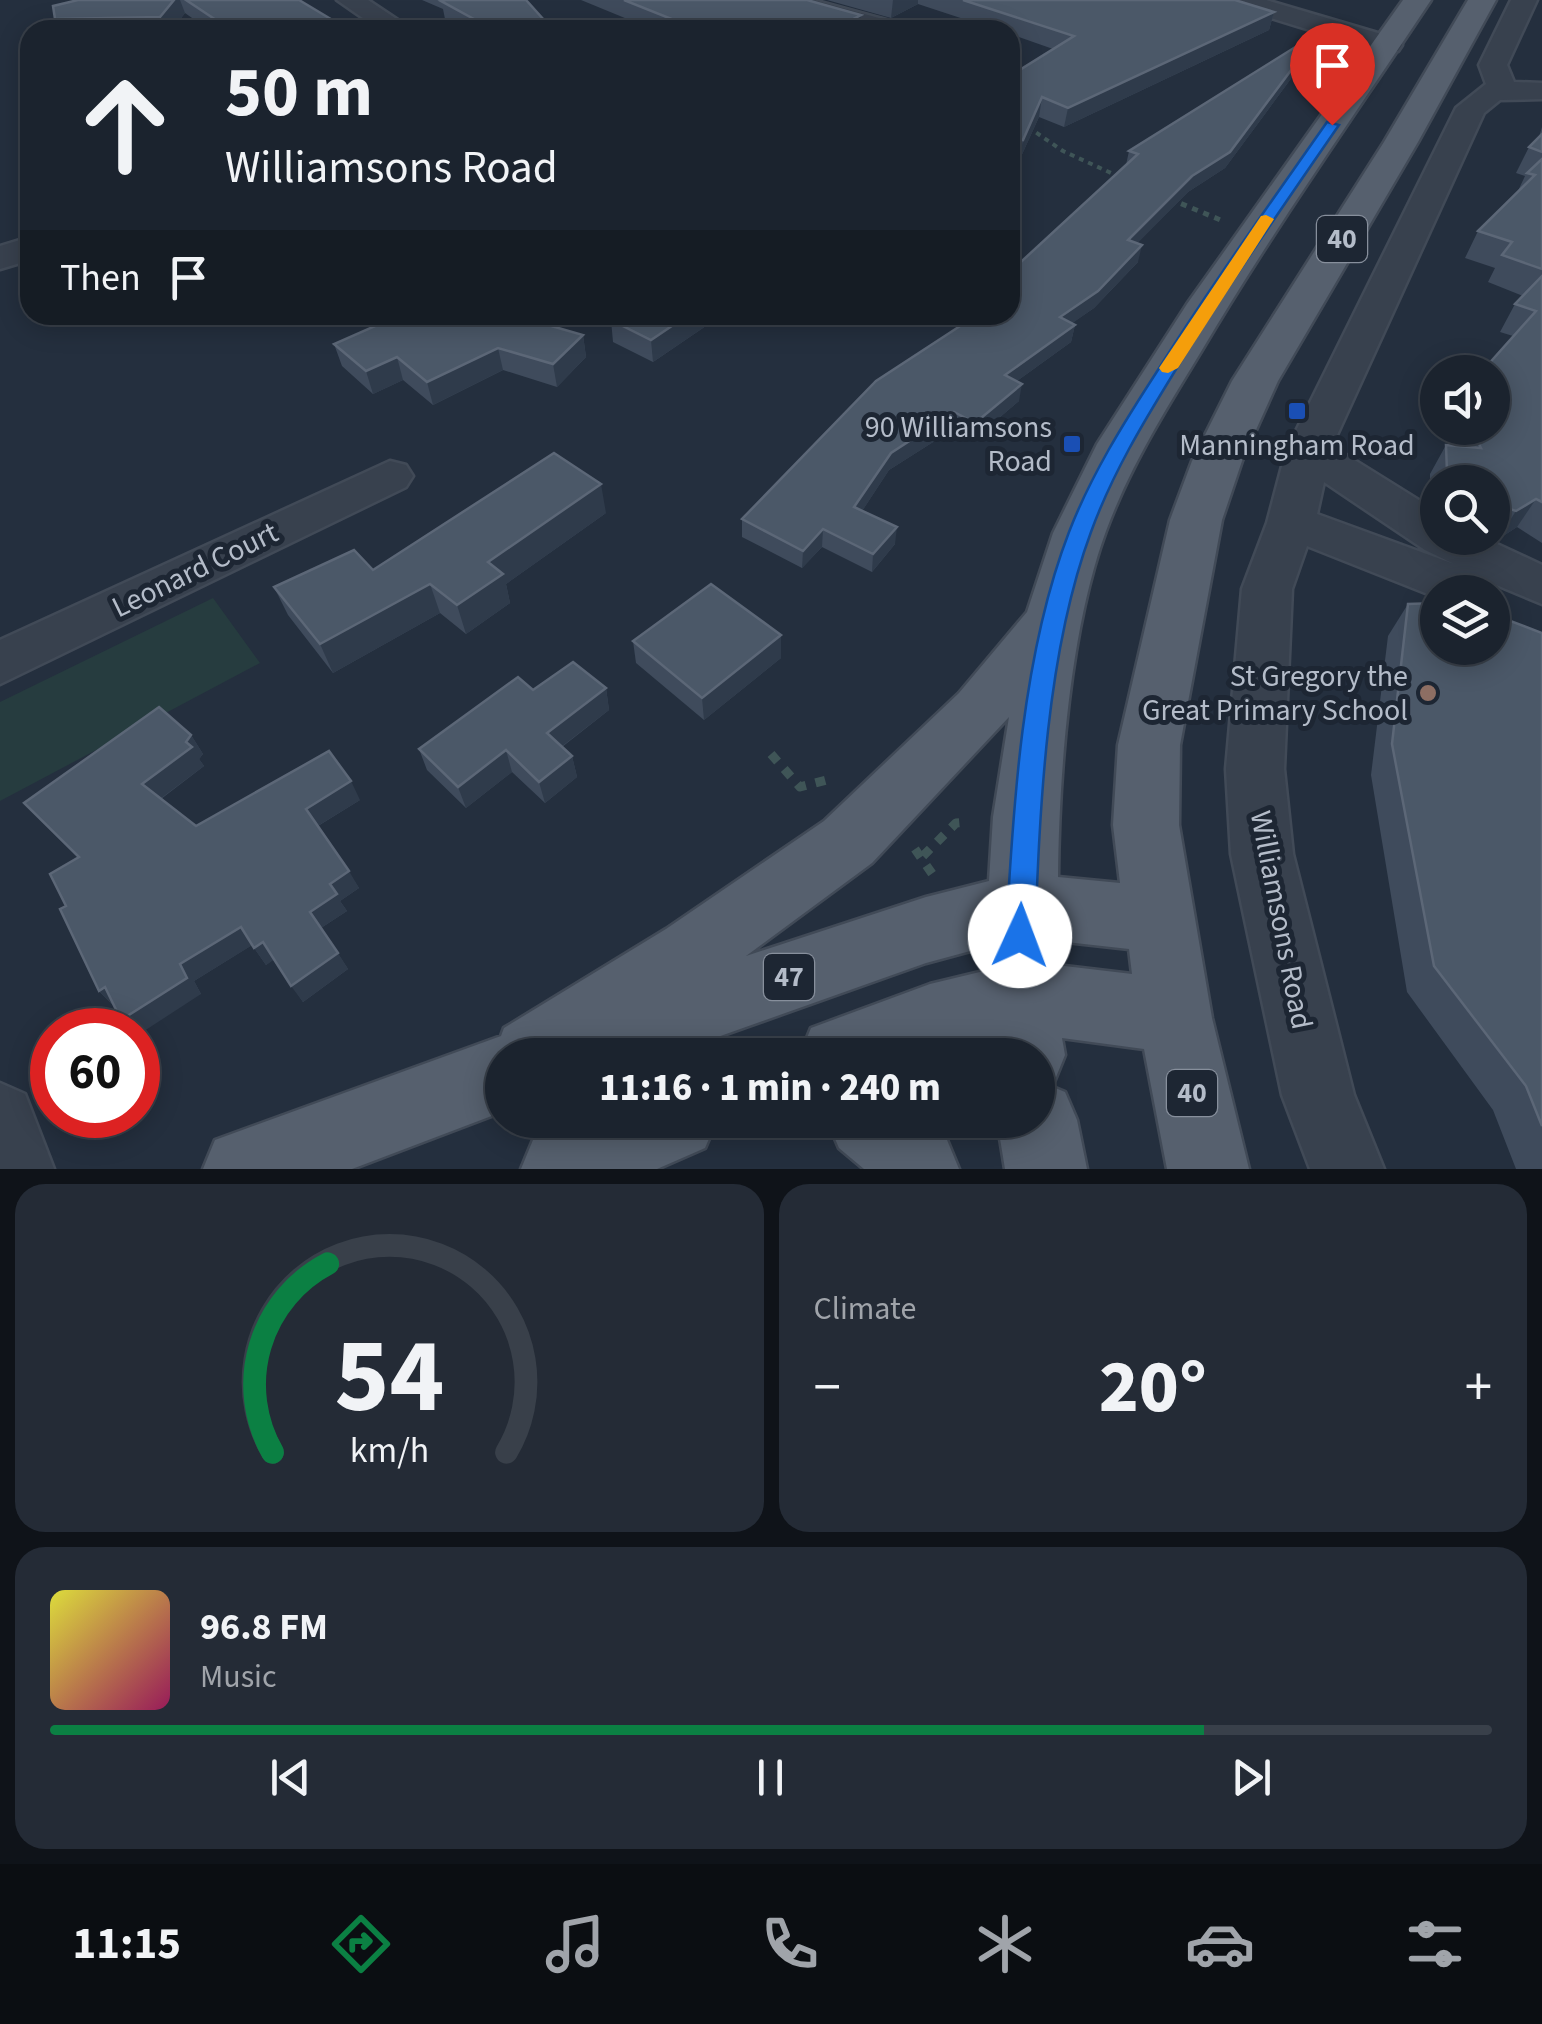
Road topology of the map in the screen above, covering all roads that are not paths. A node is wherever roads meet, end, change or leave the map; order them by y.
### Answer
1 (350, 0) edge
2 (784, 0) edge
3 (1238, 0) edge
4 (1417, 0) edge
5 (1482, 0) edge
6 (1524, 0) edge
7 (383, 20) edge
8 (855, 20) edge
9 (1388, 45) junction
10 (1460, 89) junction
11 (1540, 91) edge
12 (1308, 451) junction
13 (390, 476) dead end
14 (1291, 523) junction
15 (1420, 523) edge
16 (1479, 555) edge
17 (1431, 575) edge
18 (1542, 586) edge
19 (1510, 609) edge
20 (1053, 620) junction
21 (1542, 622) edge
22 (0, 663) edge
23 (1021, 905) junction
24 (1161, 920) junction
25 (1175, 1018) junction
26 (1023, 1027) edge
27 (562, 1038) edge
28 (603, 1038) edge
29 (884, 1038) edge
30 (485, 1079) edge
31 (635, 1138) edge
32 (888, 1138) edge
33 (1040, 1138) edge
34 (244, 1169) edge
35 (562, 1169) edge
36 (918, 1169) edge
37 (1046, 1169) edge
38 (1208, 1169) edge
39 (1347, 1169) edge

1 - 7 street
2 - 8 street
3 - 9 street
4 - 9 main road, 40
5 - 10 main road, Williamsons Road / 40
6 - 10 street, Williamsons Road
9 - 10 main road
9 - 20 main road, 40
10 - 11 street
10 - 12 street, Williamsons Road
10 - 24 main road, Williamsons Road / 40
12 - 14 street, Williamsons Road
12 - 15 street
13 - 22 street, Leonard Court
14 - 17 street
14 - 39 street, Williamsons Road
16 - 18 street
19 - 21 street
20 - 23 main road, 40
20 - 27 main road
23 - 24 main road, 47
23 - 26 main road, 40
23 - 28 main road, 47
24 - 25 main road, 40
25 - 26 main road
25 - 38 main road, 40
26 - 29 main road
30 - 34 main road, 47
31 - 35 main road
32 - 36 main road
33 - 37 main road

